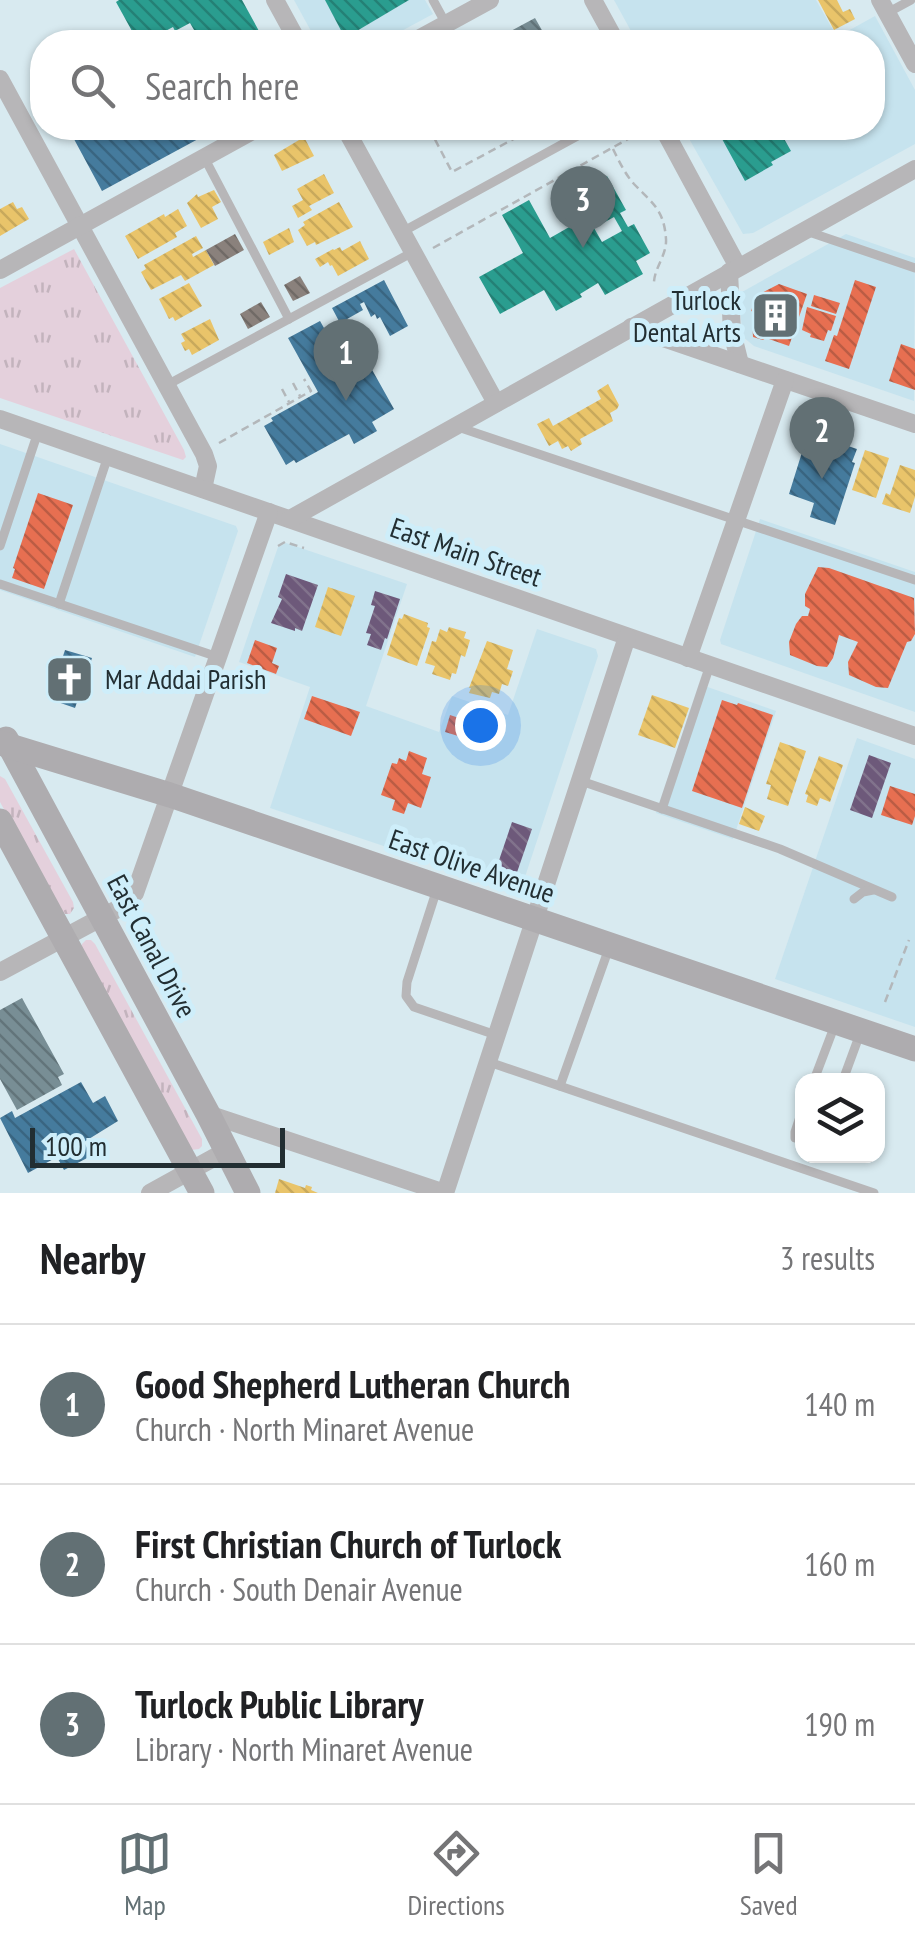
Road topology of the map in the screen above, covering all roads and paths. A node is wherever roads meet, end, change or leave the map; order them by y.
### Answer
1 (275, 0) edge
2 (434, 0) edge
3 (490, 0) edge
4 (594, 0) edge
5 (911, 0) edge
6 (883, 7) edge
7 (446, 24) junction
8 (291, 30) edge
9 (435, 30) edge
10 (610, 30) edge
11 (915, 64) edge
12 (0, 79) edge
13 (30, 134) edge
14 (33, 140) edge
15 (236, 140) edge
16 (352, 140) edge
17 (435, 140) edge
18 (512, 140) edge
19 (570, 140) edge
20 (629, 140) edge
21 (661, 140) edge
22 (612, 148) junction
23 (204, 158) junction
24 (915, 168) edge
25 (80, 226) junction
26 (804, 231) junction
27 (402, 232) junction
28 (433, 248) dead end
29 (413, 252) junction
30 (915, 268) edge
31 (0, 270) edge
32 (734, 270) junction
33 (654, 285) dead end
34 (289, 319) junction
35 (631, 327) junction
36 (740, 364) junction
37 (304, 378) dead end
38 (785, 380) junction
39 (293, 383) dead end
40 (167, 385) junction
41 (282, 389) dead end
42 (301, 397) junction
43 (290, 403) junction
44 (496, 403) junction
45 (0, 419) edge
46 (915, 424) edge
47 (455, 426) junction
48 (38, 432) junction
49 (218, 444) dead end
50 (108, 456) junction
51 (203, 489) junction
52 (269, 512) junction
53 (290, 519) junction
54 (736, 520) junction
55 (0, 546) edge
56 (278, 546) dead end
57 (304, 548) dead end
58 (915, 580) edge
59 (0, 584) edge
60 (59, 604) junction
61 (628, 637) junction
62 (218, 658) junction
63 (688, 658) junction
64 (710, 665) junction
65 (915, 736) edge
66 (3, 739) edge
67 (581, 781) junction
68 (170, 795) junction
69 (662, 808) junction
70 (0, 821) edge
71 (438, 886) junction
72 (876, 889) junction
73 (892, 897) dead end
74 (854, 900) dead end
75 (103, 918) junction
76 (534, 919) junction
77 (64, 937) junction
78 (908, 940) dead end
79 (610, 945) junction
80 (0, 972) edge
81 (885, 1002) dead end
82 (836, 1022) junction
83 (861, 1030) junction
84 (496, 1035) junction
85 (915, 1049) edge
86 (488, 1062) junction
87 (817, 1073) edge
88 (846, 1073) edge
89 (560, 1086) junction
90 (208, 1114) junction
91 (226, 1151) junction
92 (196, 1182) edge
93 (150, 1193) edge
94 (248, 1193) edge
95 (445, 1193) edge
96 (874, 1193) edge

1 - 8 street
2 - 7 lane
3 - 7 street
4 - 10 street
5 - 6 lane
6 - 11 street
7 - 9 street
12 - 13 street
14 - 25 street
15 - 23 street
16 - 27 street
17 - 18 path
19 - 27 lane
20 - 22 path
21 - 32 street
22 - 28 path
22 - 33 path
23 - 25 street
23 - 34 lane
24 - 26 street
25 - 31 street
25 - 40 street
26 - 30 lane
26 - 32 street
27 - 29 street
29 - 34 lane
29 - 44 street
32 - 35 street
32 - 36 street
34 - 40 lane
35 - 36 street
35 - 44 street
36 - 38 street
37 - 42 path
38 - 46 street
38 - 54 street
39 - 42 path
40 - 51 street
41 - 43 path
42 - 43 path
43 - 49 path
44 - 47 street
45 - 48 street, East Main Street
47 - 53 street
47 - 54 lane
48 - 50 street, East Main Street
48 - 55 lane
50 - 51 street, East Main Street
50 - 60 lane
51 - 52 street, East Main Street
52 - 53 street, East Main Street
52 - 62 street
53 - 61 street, East Main Street
54 - 58 lane
54 - 63 street
56 - 57 path
59 - 60 lane
60 - 62 lane
61 - 63 street, East Main Street
61 - 67 street
62 - 68 street
63 - 64 street, East Main Street
64 - 65 street, East Main Street
64 - 69 lane
66 - 68 street, East Olive Avenue
66 - 75 street, East Canal Drive
67 - 69 lane
67 - 76 street
68 - 71 street, East Olive Avenue
68 - 75 street
69 - 72 lane
70 - 77 street
71 - 76 street, East Olive Avenue
71 - 84 lane
72 - 73 lane
72 - 74 lane
75 - 77 street
75 - 90 street, East Canal Drive
76 - 79 street, East Olive Avenue
76 - 84 street
77 - 80 street
77 - 92 street
78 - 81 path
79 - 82 street, East Olive Avenue
79 - 89 lane
82 - 83 street, East Olive Avenue
82 - 87 lane
83 - 85 street, East Olive Avenue
83 - 88 lane
84 - 86 street
86 - 89 lane
86 - 95 street
89 - 96 lane
90 - 91 street, East Canal Drive
90 - 95 street
91 - 92 street
91 - 94 street, East Canal Drive
92 - 93 street

